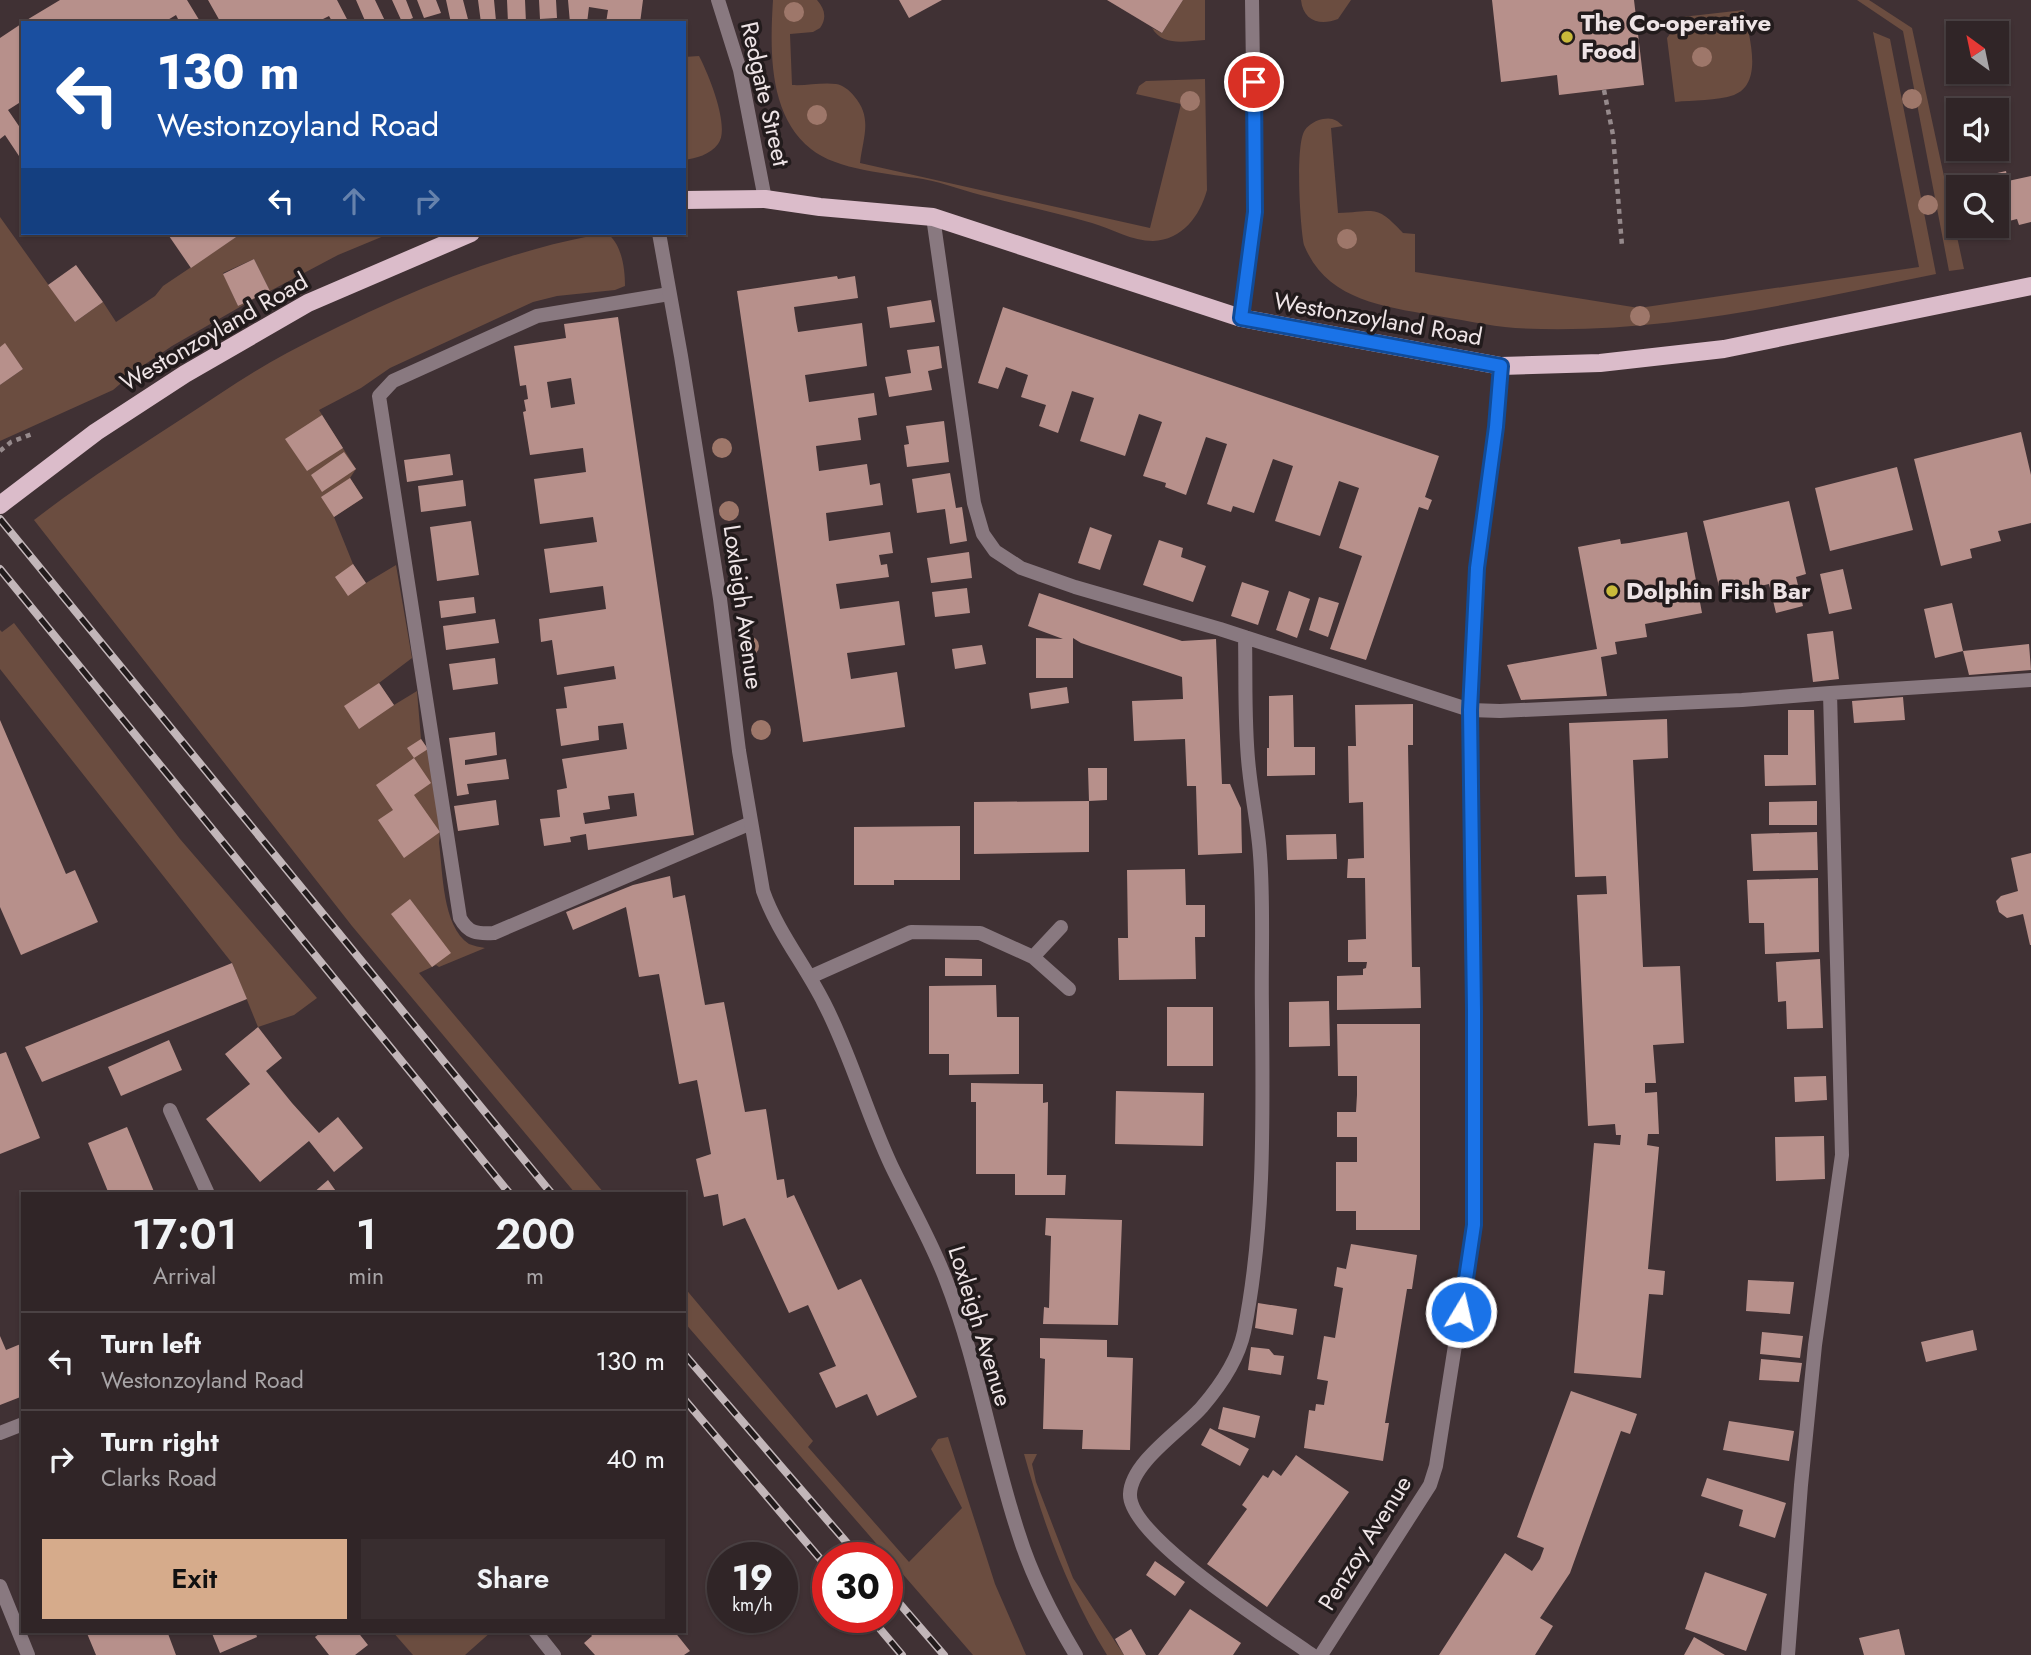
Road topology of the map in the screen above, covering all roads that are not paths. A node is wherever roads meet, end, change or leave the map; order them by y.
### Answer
1 (718, 0) edge
2 (1252, 0) edge
3 (765, 199) junction
4 (686, 200) edge
5 (933, 217) junction
6 (466, 235) edge
7 (659, 235) edge
8 (2031, 286) edge
9 (669, 294) junction
10 (1241, 318) junction
11 (1501, 366) junction
12 (0, 505) edge
13 (1245, 637) junction
14 (2031, 680) edge
15 (1830, 693) junction
16 (1470, 710) junction
17 (751, 823) junction
18 (1061, 926) dead end
19 (1033, 957) junction
20 (810, 977) junction
21 (1069, 989) dead end
22 (170, 1110) dead end
23 (207, 1192) edge
24 (21, 1425) edge
25 (0, 1433) edge
26 (0, 1586) edge
27 (537, 1633) edge
28 (28, 1655) edge
29 (554, 1655) edge
30 (1076, 1655) edge
31 (1319, 1655) edge
32 (1788, 1655) edge

1 - 3 street, Redgate Street
2 - 10 street
3 - 4 main road, Westonzoyland Road
3 - 5 main road, Westonzoyland Road
5 - 10 main road, Westonzoyland Road
5 - 13 street
6 - 12 main road, Westonzoyland Road
7 - 9 street, Loxleigh Avenue
8 - 11 main road, Westonzoyland Road
9 - 17 street, Loxleigh Avenue
9 - 17 street
10 - 11 main road, Westonzoyland Road
11 - 16 street, Penzoy Avenue
13 - 16 street
13 - 31 street
14 - 15 street
15 - 16 street
15 - 32 street
16 - 31 street, Penzoy Avenue
17 - 20 street, Loxleigh Avenue
18 - 19 street
19 - 20 street
19 - 21 street
20 - 30 street, Loxleigh Avenue
22 - 23 street
24 - 25 street
26 - 28 street
27 - 29 street

